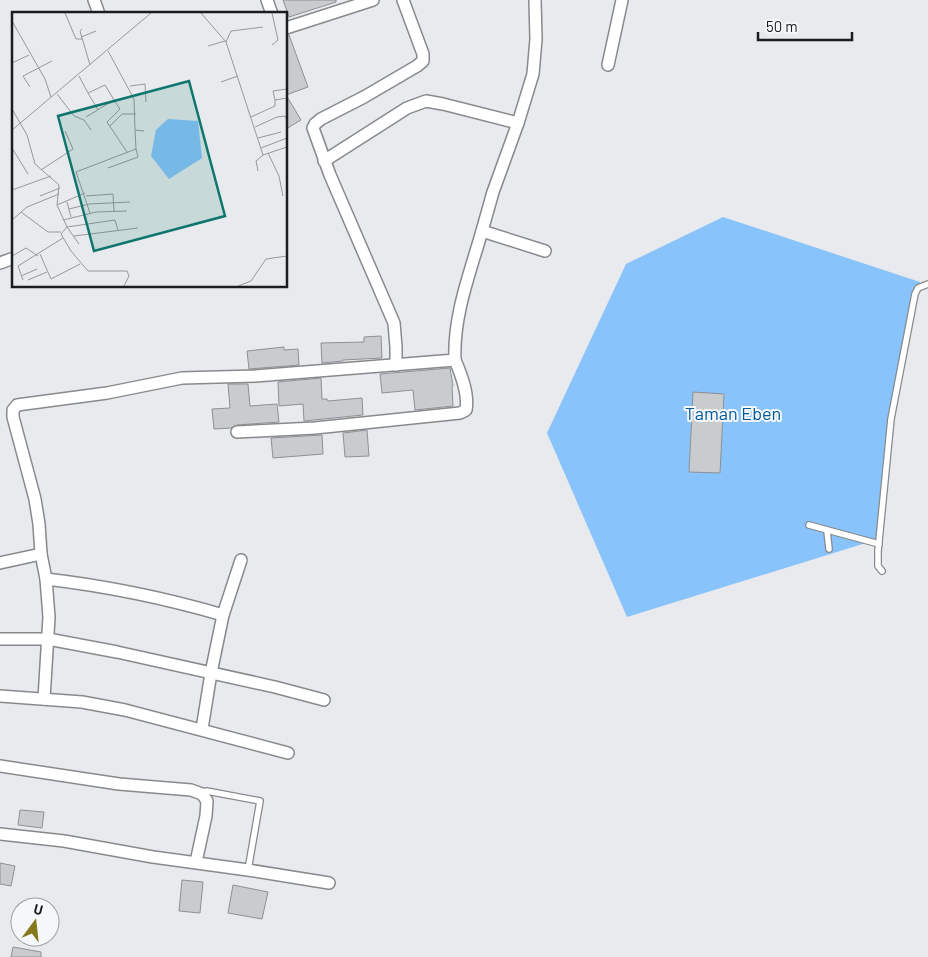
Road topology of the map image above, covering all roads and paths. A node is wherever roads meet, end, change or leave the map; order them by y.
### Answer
1 (94, 0) edge
2 (267, 0) edge
3 (373, 0) edge
4 (403, 0) edge
5 (535, 0) edge
6 (622, 0) edge
7 (98, 12) edge
8 (271, 12) edge
9 (288, 27) edge
10 (608, 65) dead end
11 (518, 123) junction
12 (324, 161) junction
13 (482, 231) junction
14 (545, 251) dead end
15 (12, 259) edge
16 (0, 263) edge
17 (928, 284) edge
18 (456, 360) junction
19 (396, 365) junction
20 (237, 432) dead end
21 (809, 525) dead end
22 (827, 531) junction
23 (878, 544) junction
24 (830, 548) dead end
25 (41, 554) junction
26 (241, 560) dead end
27 (0, 563) edge
28 (882, 571) dead end
29 (46, 579) junction
30 (223, 615) junction
31 (0, 639) edge
32 (48, 639) junction
33 (211, 673) junction
34 (0, 696) edge
35 (44, 699) junction
36 (324, 700) dead end
37 (202, 730) junction
38 (288, 753) dead end
39 (0, 766) edge
40 (202, 794) junction
41 (0, 834) edge
42 (196, 862) junction
43 (248, 870) junction
44 (329, 883) dead end

1 - 7 street
2 - 8 street
3 - 9 street
4 - 12 street
5 - 11 street
6 - 10 street
11 - 12 street
11 - 13 street
12 - 19 street
13 - 14 street
13 - 18 street
15 - 16 street
17 - 23 lane
18 - 19 street
18 - 20 street
19 - 25 street
21 - 22 lane
22 - 23 lane
22 - 24 lane
23 - 28 lane
25 - 27 street
25 - 29 street
26 - 30 street
29 - 30 street
29 - 32 street
30 - 33 street
31 - 32 street
32 - 33 street
32 - 35 street
33 - 36 street
33 - 37 street
34 - 35 street
35 - 37 street
37 - 38 street
39 - 40 street
40 - 42 street
40 - 43 lane
41 - 42 street
42 - 43 street
43 - 44 street

